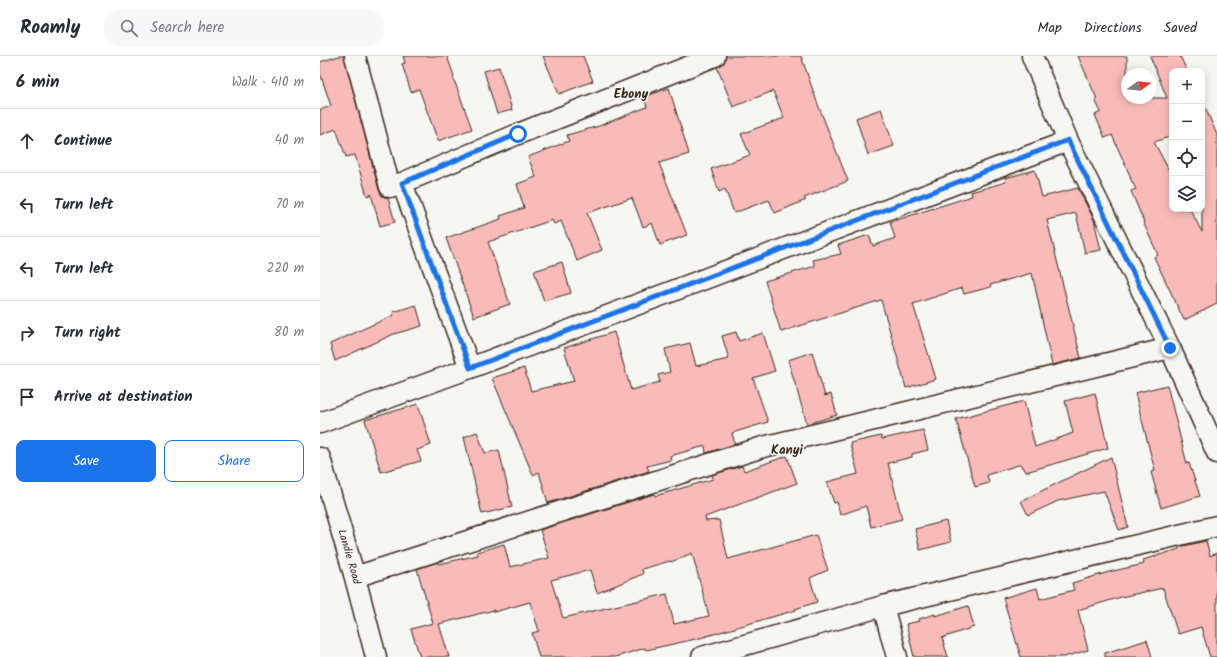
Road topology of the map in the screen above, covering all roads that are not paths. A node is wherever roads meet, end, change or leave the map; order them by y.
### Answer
1 (355, 56) edge
2 (715, 56) edge
3 (1032, 56) edge
4 (1068, 140) junction
5 (402, 183) junction
6 (1170, 348) junction
7 (470, 368) junction
8 (320, 423) edge
9 (1217, 453) edge
10 (320, 458) edge
11 (1217, 526) edge
12 (354, 574) junction
13 (883, 606) junction
14 (376, 657) edge
15 (702, 657) edge
16 (897, 657) edge

1 - 5 street
2 - 5 street
3 - 4 street
4 - 6 street
4 - 7 street
5 - 7 street
6 - 9 street
6 - 12 street
7 - 8 street
10 - 12 street, Landie Road
11 - 13 street
12 - 14 street, Landie Road
13 - 15 street
13 - 16 street

